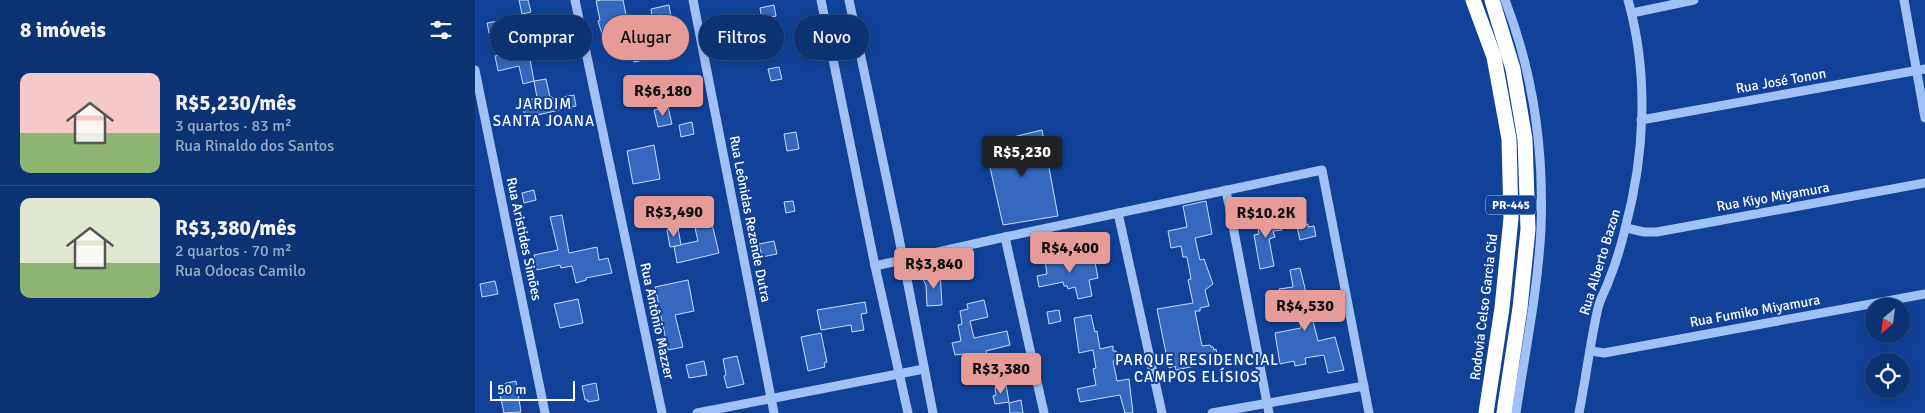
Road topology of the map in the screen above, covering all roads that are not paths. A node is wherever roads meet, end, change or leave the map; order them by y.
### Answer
1 (575, 0) edge
2 (693, 0) edge
3 (821, 0) edge
4 (849, 0) edge
5 (1473, 0) edge
6 (1492, 0) edge
7 (1505, 0) edge
8 (1628, 0) edge
9 (1694, 0) edge
10 (1904, 0) edge
11 (1632, 12) junction
12 (1921, 69) edge
13 (475, 70) edge
14 (1925, 118) edge
15 (1641, 120) junction
16 (1925, 183) edge
17 (1226, 190) junction
18 (1118, 213) junction
19 (1626, 228) junction
20 (1005, 236) junction
21 (903, 260) junction
22 (875, 266) junction
23 (1925, 294) edge
24 (1591, 351) junction
25 (924, 369) junction
26 (901, 374) junction
27 (1364, 386) junction
28 (772, 400) junction
29 (1267, 402) junction
30 (545, 413) edge
31 (662, 413) edge
32 (697, 413) edge
33 (774, 413) edge
34 (908, 413) edge
35 (933, 413) edge
36 (1044, 413) edge
37 (1162, 413) edge
38 (1212, 413) edge
39 (1269, 413) edge
40 (1369, 413) edge
41 (1485, 413) edge
42 (1504, 413) edge
43 (1516, 413) edge
44 (1579, 413) edge

1 - 31 street, Rua Antônio Mazzer
2 - 28 street, Rua Leônidas Rezende Dutra
3 - 22 street
4 - 21 street
5 - 41 highway, Rodovia Celso Garcia Cid / PR-445
6 - 42 highway, PR-445
7 - 43 street
8 - 11 street, Rua Alberto Bazon
9 - 11 street
10 - 12 street
11 - 15 street, Rua Alberto Bazon
12 - 14 street
12 - 15 street, Rua José Tonon
13 - 30 street, Rua Aristides Simões
15 - 19 street, Rua Alberto Bazon
16 - 19 street, Rua Kiyo Miyamura
17 - 18 street
17 - 27 street
17 - 29 street
18 - 20 street
18 - 37 street
19 - 24 street, Rua Alberto Bazon
20 - 21 street
20 - 36 street
21 - 22 street
21 - 25 street
22 - 26 street
23 - 24 street, Rua Fumiko Miyamura
24 - 44 street, Rua Alberto Bazon
25 - 26 street
25 - 35 street
26 - 28 street
26 - 34 street
27 - 29 street
27 - 40 street
28 - 32 street
28 - 33 street, Rua Leônidas Rezende Dutra
29 - 38 street
29 - 39 street

